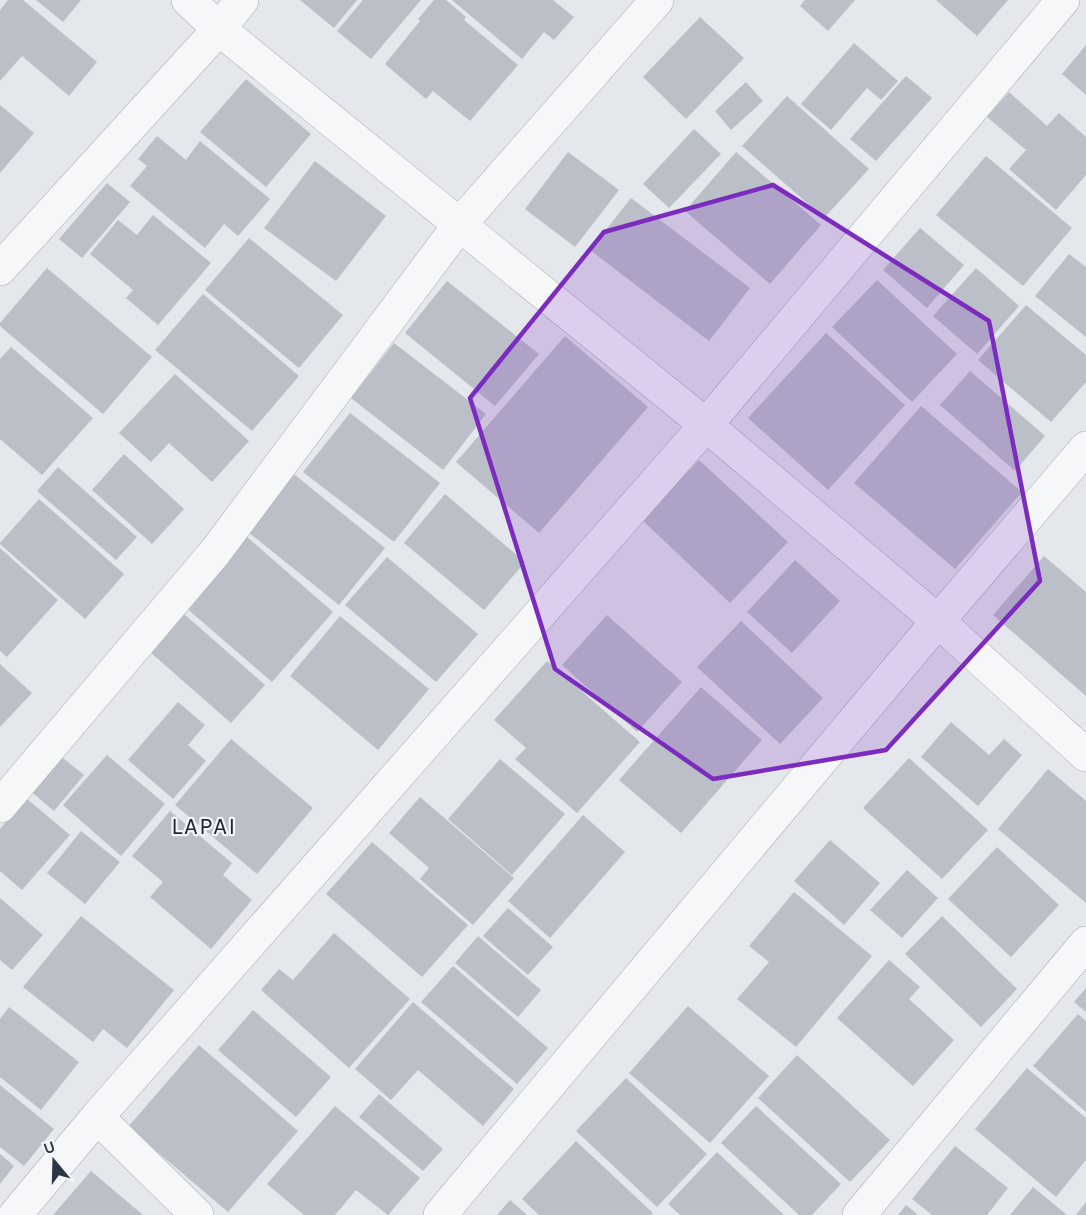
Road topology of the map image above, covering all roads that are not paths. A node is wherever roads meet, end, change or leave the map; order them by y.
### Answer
1 (188, 0) edge
2 (242, 0) edge
3 (657, 0) edge
4 (1063, 0) edge
5 (219, 28) junction
6 (460, 224) junction
7 (0, 269) edge
8 (706, 425) junction
9 (1086, 448) edge
10 (938, 621) junction
11 (1086, 755) edge
12 (0, 806) edge
13 (1086, 943) edge
14 (97, 1117) junction
15 (15, 1215) edge
16 (197, 1215) edge
17 (440, 1215) edge
18 (859, 1215) edge

1 - 5 street
2 - 5 street
3 - 6 street
4 - 8 street
5 - 6 street
5 - 7 street
6 - 8 street
6 - 12 street
8 - 10 street
8 - 14 street
9 - 10 street
10 - 11 street
10 - 17 street
13 - 18 street
14 - 15 street
14 - 16 street

